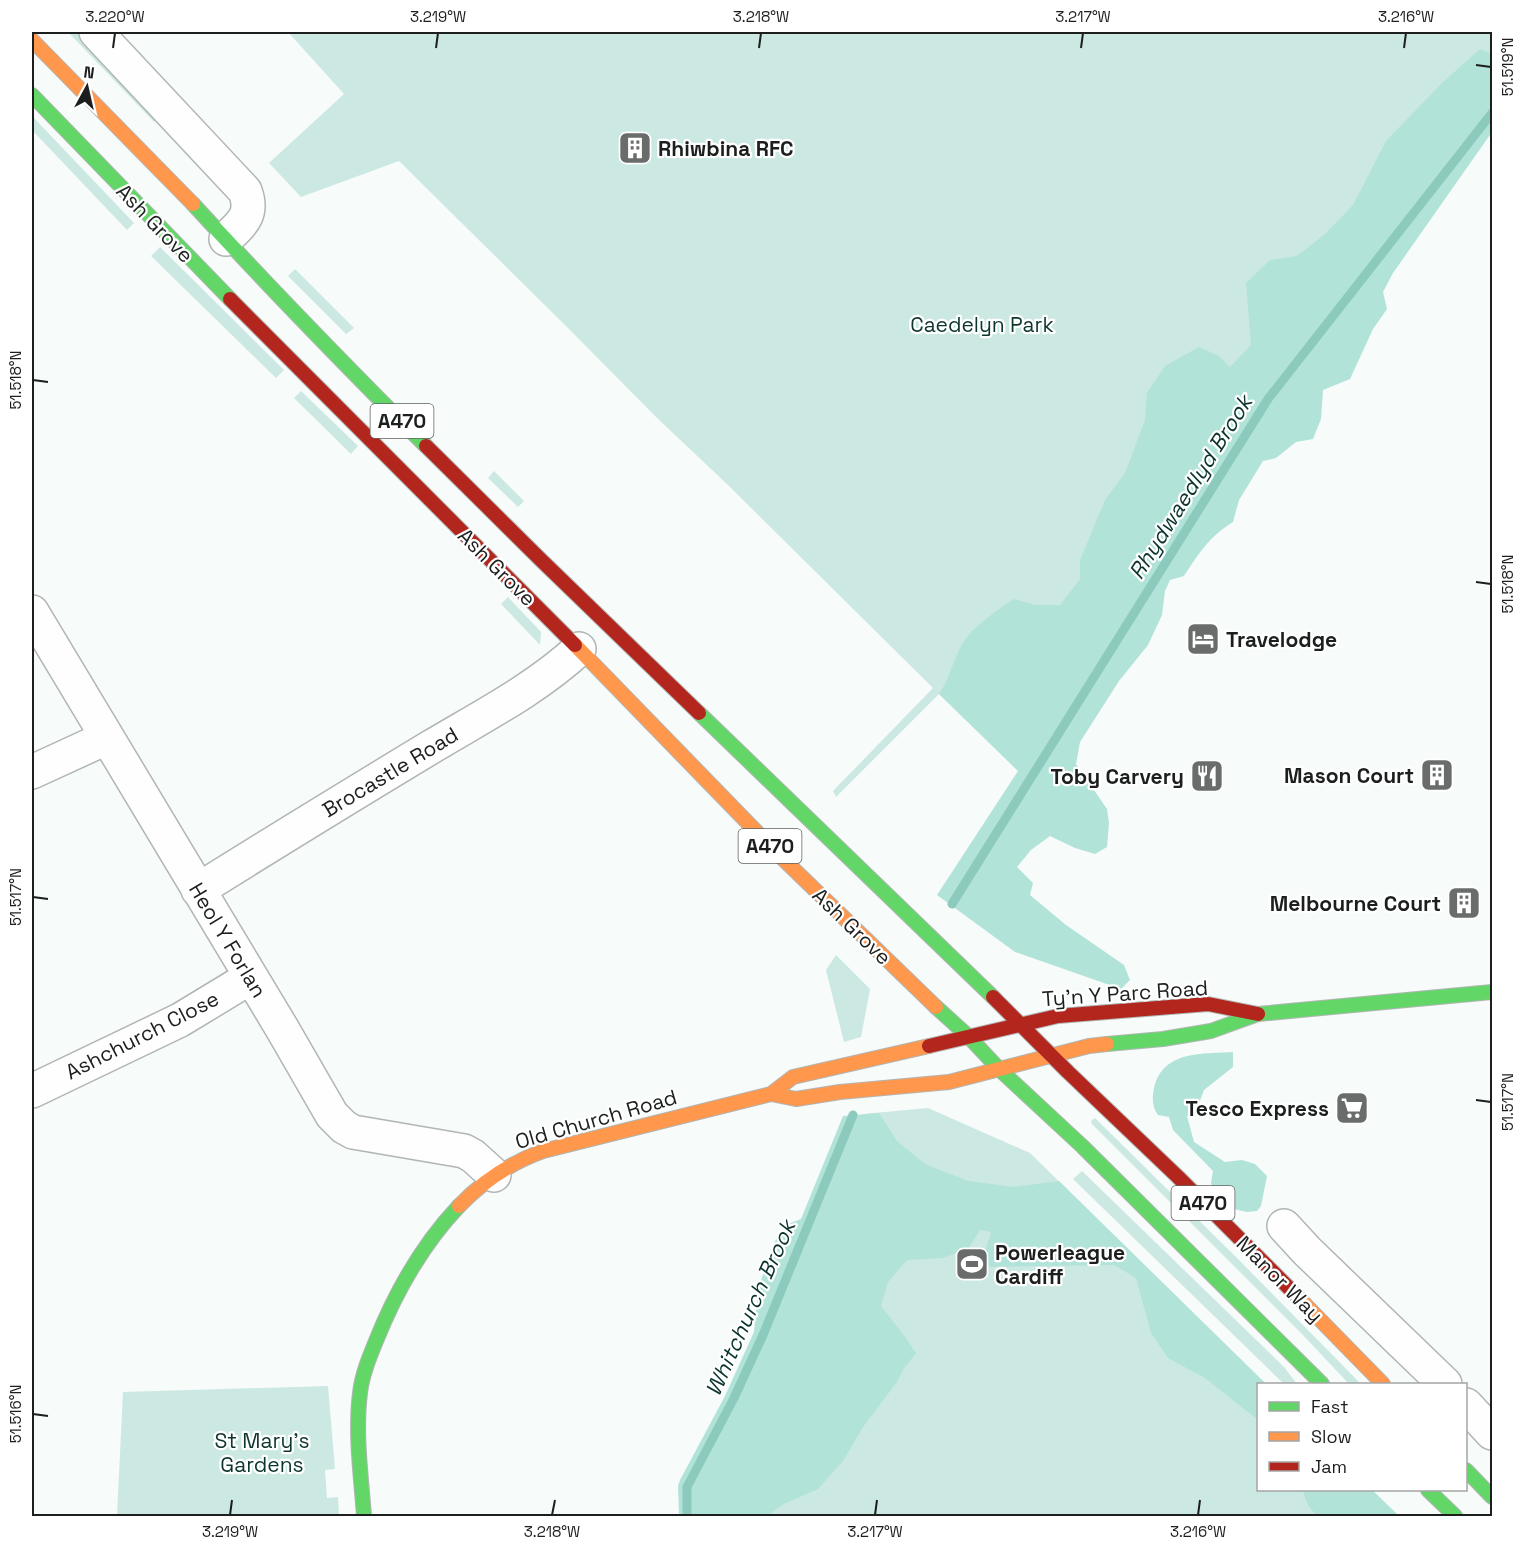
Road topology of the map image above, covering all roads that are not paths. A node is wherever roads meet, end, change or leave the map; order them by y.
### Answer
1 (96, 32) edge
2 (32, 40) edge
3 (32, 94) edge
4 (226, 238) junction
5 (32, 612) edge
6 (579, 649) junction
7 (106, 738) junction
8 (32, 772) edge
9 (198, 890) junction
10 (251, 977) junction
11 (1492, 992) edge
12 (1258, 1014) junction
13 (1021, 1024) junction
14 (996, 1030) joint
15 (968, 1036) junction
16 (1050, 1056) junction
17 (1025, 1063) joint
18 (999, 1069) junction
19 (32, 1091) edge
20 (771, 1094) junction
21 (494, 1175) junction
22 (1284, 1226) dead end
23 (1321, 1383) edge
24 (1382, 1383) edge
25 (1444, 1383) edge
26 (1467, 1407) edge
27 (1492, 1433) edge
28 (1467, 1471) edge
29 (1429, 1491) edge
30 (1492, 1497) edge
31 (364, 1516) edge
32 (1455, 1516) edge

1 - 4 street, Ash Grove
2 - 4 main road, Ash Grove / A470
3 - 6 main road, Ash Grove / A470
4 - 13 main road, Ash Grove / A470
5 - 7 street, Heol Y Forlan
6 - 9 street, Brocastle Road
6 - 15 main road, Ash Grove / A470
7 - 8 street
7 - 9 street, Heol Y Forlan
9 - 10 street, Heol Y Forlan
10 - 19 street, Ashchurch Close
10 - 21 street, Heol Y Forlan
11 - 12 main road, Ty'n Y Parc Road
12 - 13 main road, Ty'n Y Parc Road
12 - 16 main road, Ty'n Y Parc Road
13 - 14 main road, Ty'n Y Parc Road
13 - 16 main road, Manor Way / A470
14 - 15 main road, Old Church Road
15 - 18 main road, A470
15 - 20 main road, Old Church Road
16 - 17 main road, Ty'n Y Parc Road
16 - 24 main road, Manor Way / A470
17 - 18 main road, Old Church Road
18 - 20 main road, Old Church Road
18 - 23 main road, A470
20 - 21 main road, Old Church Road
21 - 31 main road, Old Church Road
22 - 25 street, Manor Way
26 - 27 street
28 - 30 main road
29 - 32 main road

